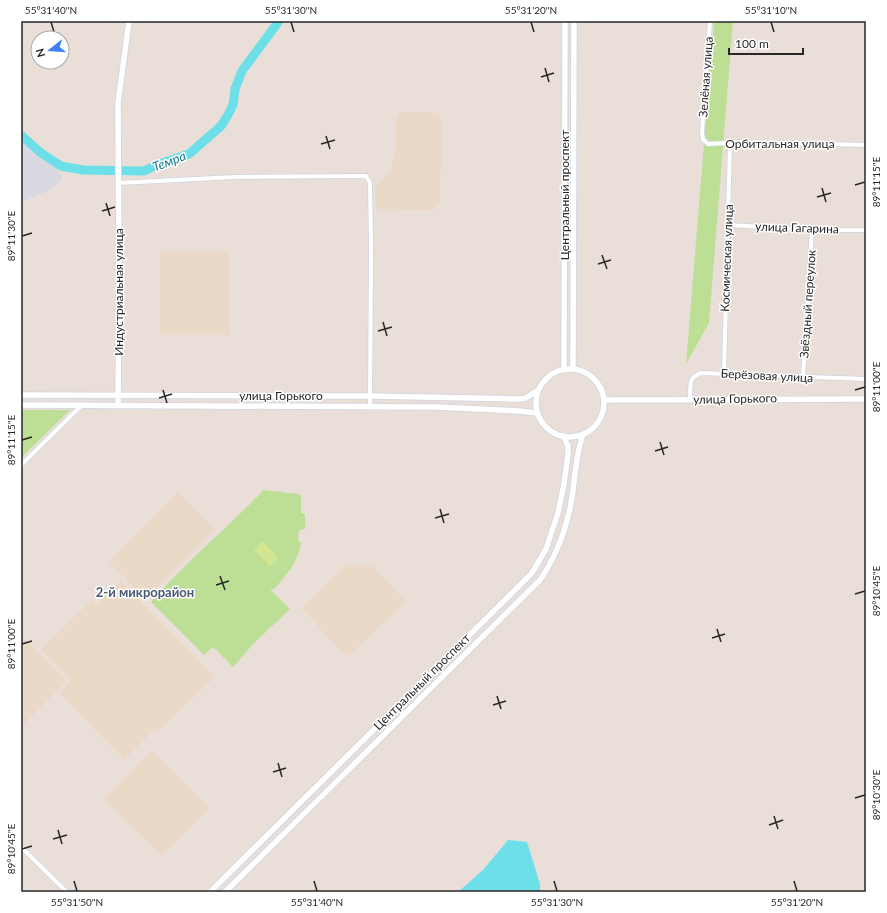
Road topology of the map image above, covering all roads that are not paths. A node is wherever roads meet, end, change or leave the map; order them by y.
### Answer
1 (129, 21) edge
2 (565, 21) edge
3 (574, 21) edge
4 (710, 21) edge
5 (702, 132) joint
6 (730, 143) junction
7 (866, 145) edge
8 (118, 183) junction
9 (729, 225) junction
10 (812, 230) junction
11 (866, 230) edge
12 (573, 369) junction
13 (564, 370) junction
14 (724, 373) junction
15 (803, 377) junction
16 (866, 379) edge
17 (538, 390) junction
18 (21, 395) edge
19 (118, 395) junction
20 (370, 396) junction
21 (866, 399) edge
22 (604, 400) junction
23 (690, 400) junction
24 (21, 406) edge
25 (81, 406) junction
26 (118, 406) junction
27 (370, 407) junction
28 (537, 413) junction
29 (583, 434) junction
30 (564, 437) junction
31 (21, 465) edge
32 (546, 549) junction
33 (555, 554) junction
34 (385, 719) junction
35 (392, 726) junction
36 (21, 847) edge
37 (67, 892) edge
38 (210, 892) edge
39 (225, 892) edge

1 - 8 main road, Индустриальная улица
2 - 13 main road, Центральный проспект
3 - 12 main road, Центральный проспект
4 - 5 street, Зелёная улица
5 - 6 street, Орбитальная улица
6 - 7 street, Орбитальная улица
6 - 9 street, Космическая улица
8 - 19 main road, Индустриальная улица
8 - 20 street
9 - 10 street, улица Гагарина
9 - 14 street, Космическая улица
10 - 11 street, улица Гагарина
10 - 15 street, Звёздный переулок
12 - 13 main road
12 - 22 main road
13 - 17 main road
14 - 15 street, Берёзовая улица
14 - 23 street, Берёзовая улица
15 - 16 street, Берёзовая улица
17 - 20 main road, улица Горького
17 - 28 main road
18 - 19 main road, улица Горького
19 - 20 main road, улица Горького
19 - 26 main road, Индустриальная улица
20 - 27 street
21 - 23 main road, улица Горького
22 - 23 main road, улица Горького
22 - 29 main road
24 - 25 main road, улица Горького
25 - 26 main road, улица Горького
25 - 31 street
26 - 27 main road, улица Горького
27 - 28 main road, улица Горького
28 - 30 main road
29 - 30 main road
29 - 33 main road, Центральный проспект
30 - 32 main road, Центральный проспект
32 - 33 main road
32 - 34 main road, Центральный проспект
33 - 35 main road, Центральный проспект
34 - 35 main road
34 - 38 main road, Центральный проспект
35 - 39 main road, Центральный проспект
36 - 37 street

